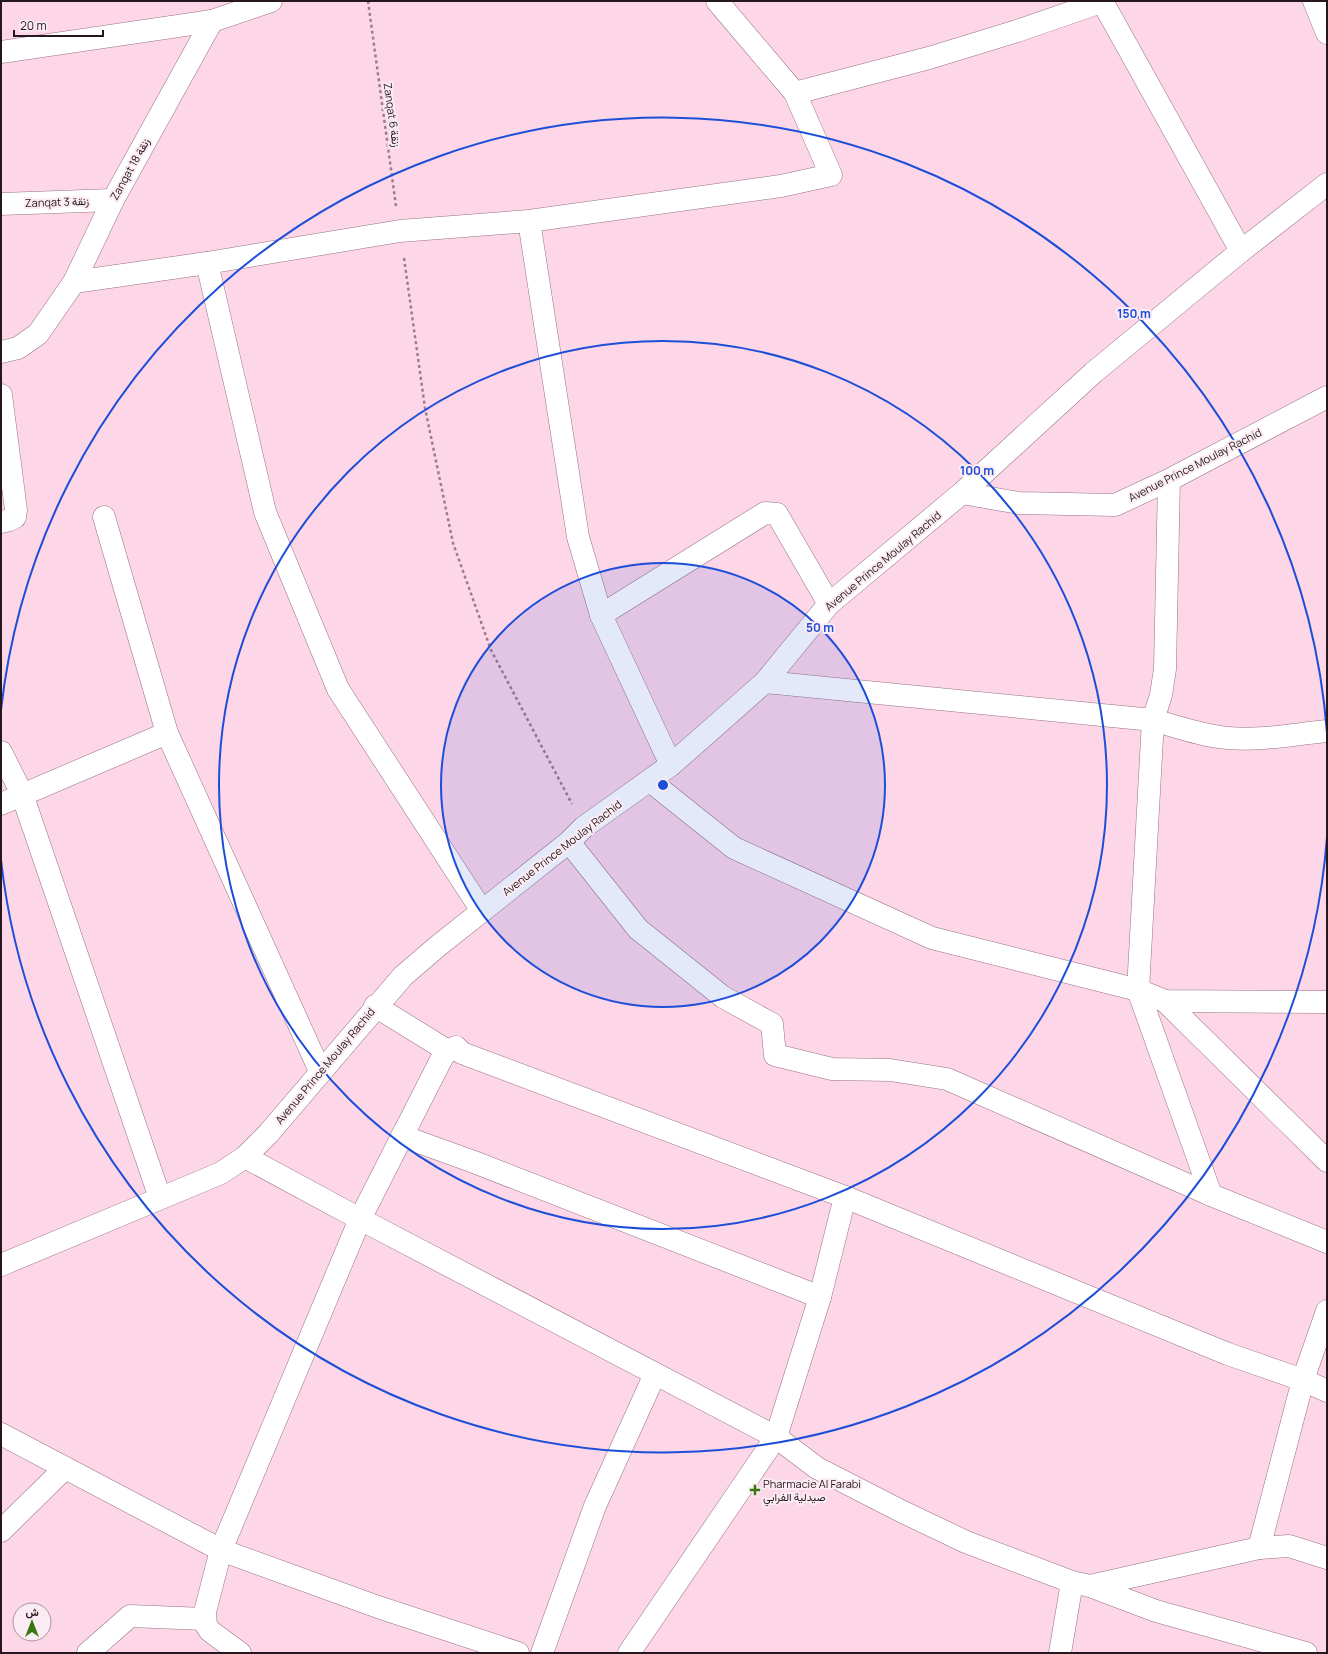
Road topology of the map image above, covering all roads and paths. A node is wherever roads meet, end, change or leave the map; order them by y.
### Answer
1 (271, 1) edge
2 (368, 1) edge
3 (717, 1) edge
4 (1103, 1) edge
5 (1314, 1) edge
6 (212, 21) junction
7 (1327, 33) edge
8 (1, 52) edge
9 (795, 93) junction
10 (1327, 184) edge
11 (113, 200) junction
12 (1, 204) edge
13 (529, 220) junction
14 (400, 231) junction
15 (1241, 251) junction
16 (207, 263) junction
17 (74, 282) junction
18 (1, 352) edge
19 (1, 395) edge
20 (1327, 397) edge
21 (1168, 480) junction
22 (962, 493) junction
23 (104, 517) dead end
24 (1, 522) edge
25 (829, 604) junction
26 (601, 615) junction
27 (765, 682) junction
28 (1153, 720) junction
29 (1327, 731) edge
30 (167, 733) junction
31 (1, 752) edge
32 (671, 765) junction
33 (650, 781) junction
34 (22, 794) junction
35 (1, 804) edge
36 (577, 835) junction
37 (482, 911) junction
38 (1138, 990) junction
39 (1165, 1001) junction
40 (1327, 1002) edge
41 (375, 1006) junction
42 (455, 1052) junction
43 (320, 1071) junction
44 (402, 1136) junction
45 (245, 1156) junction
46 (1327, 1161) edge
47 (1211, 1195) junction
48 (845, 1197) junction
49 (160, 1198) junction
50 (360, 1219) junction
51 (1327, 1242) edge
52 (1, 1265) edge
53 (820, 1297) junction
54 (1327, 1311) edge
55 (655, 1374) junction
56 (1303, 1380) junction
57 (1327, 1391) edge
58 (1, 1434) edge
59 (776, 1437) junction
60 (65, 1468) junction
61 (1, 1531) edge
62 (1258, 1548) junction
63 (221, 1550) junction
64 (1327, 1558) edge
65 (1081, 1584) junction
66 (205, 1619) junction
67 (88, 1653) edge
68 (240, 1653) edge
69 (518, 1653) edge
70 (542, 1653) edge
71 (629, 1653) edge
72 (1060, 1653) edge
73 (1306, 1653) edge

1 - 6 street
2 - 14 path, Zanqat 6 زنقة
3 - 9 street
4 - 9 street
4 - 15 street
5 - 7 street
6 - 8 street
6 - 11 street, Zanqat 18 زنقة
9 - 13 street
10 - 15 street
11 - 12 street, Zanqat 3 زنقة
11 - 17 street, Zanqat 18 زنقة
13 - 14 street
13 - 26 street
14 - 16 street
14 - 36 path, Zanqat 6 زنقة
15 - 22 street
16 - 17 street
16 - 37 street
17 - 18 street, Zanqat 18 زنقة
19 - 24 street
20 - 21 street, Avenue Prince Moulay Rachid
21 - 22 street, Avenue Prince Moulay Rachid
21 - 28 street
22 - 25 street, Avenue Prince Moulay Rachid
23 - 30 street
25 - 26 street
25 - 27 street, Avenue Prince Moulay Rachid
26 - 32 street
27 - 28 street
27 - 32 street, Avenue Prince Moulay Rachid
28 - 29 street
28 - 38 street
30 - 34 street
30 - 43 street
31 - 34 street
32 - 33 street, Avenue Prince Moulay Rachid
33 - 36 street, Avenue Prince Moulay Rachid
33 - 38 street
34 - 35 street
34 - 49 street
36 - 37 street, Avenue Prince Moulay Rachid
36 - 47 street
37 - 41 street, Avenue Prince Moulay Rachid
38 - 39 street
38 - 47 street
39 - 40 street
39 - 46 street
41 - 42 street
41 - 43 street, Avenue Prince Moulay Rachid
42 - 44 street
42 - 48 street
43 - 45 street, Avenue Prince Moulay Rachid
44 - 50 street
44 - 53 street
45 - 49 street, Avenue Prince Moulay Rachid
45 - 50 street
47 - 51 street
48 - 53 street
48 - 56 street
49 - 52 street, Avenue Prince Moulay Rachid
50 - 55 street
50 - 63 street
53 - 59 street
54 - 56 street
55 - 59 street
55 - 70 street
56 - 57 street
56 - 62 street
58 - 60 street
59 - 65 street
59 - 71 street
60 - 61 street
60 - 63 street
62 - 64 street
62 - 65 street
63 - 66 street
63 - 69 street
65 - 72 street
65 - 73 street
66 - 67 street
66 - 68 street

